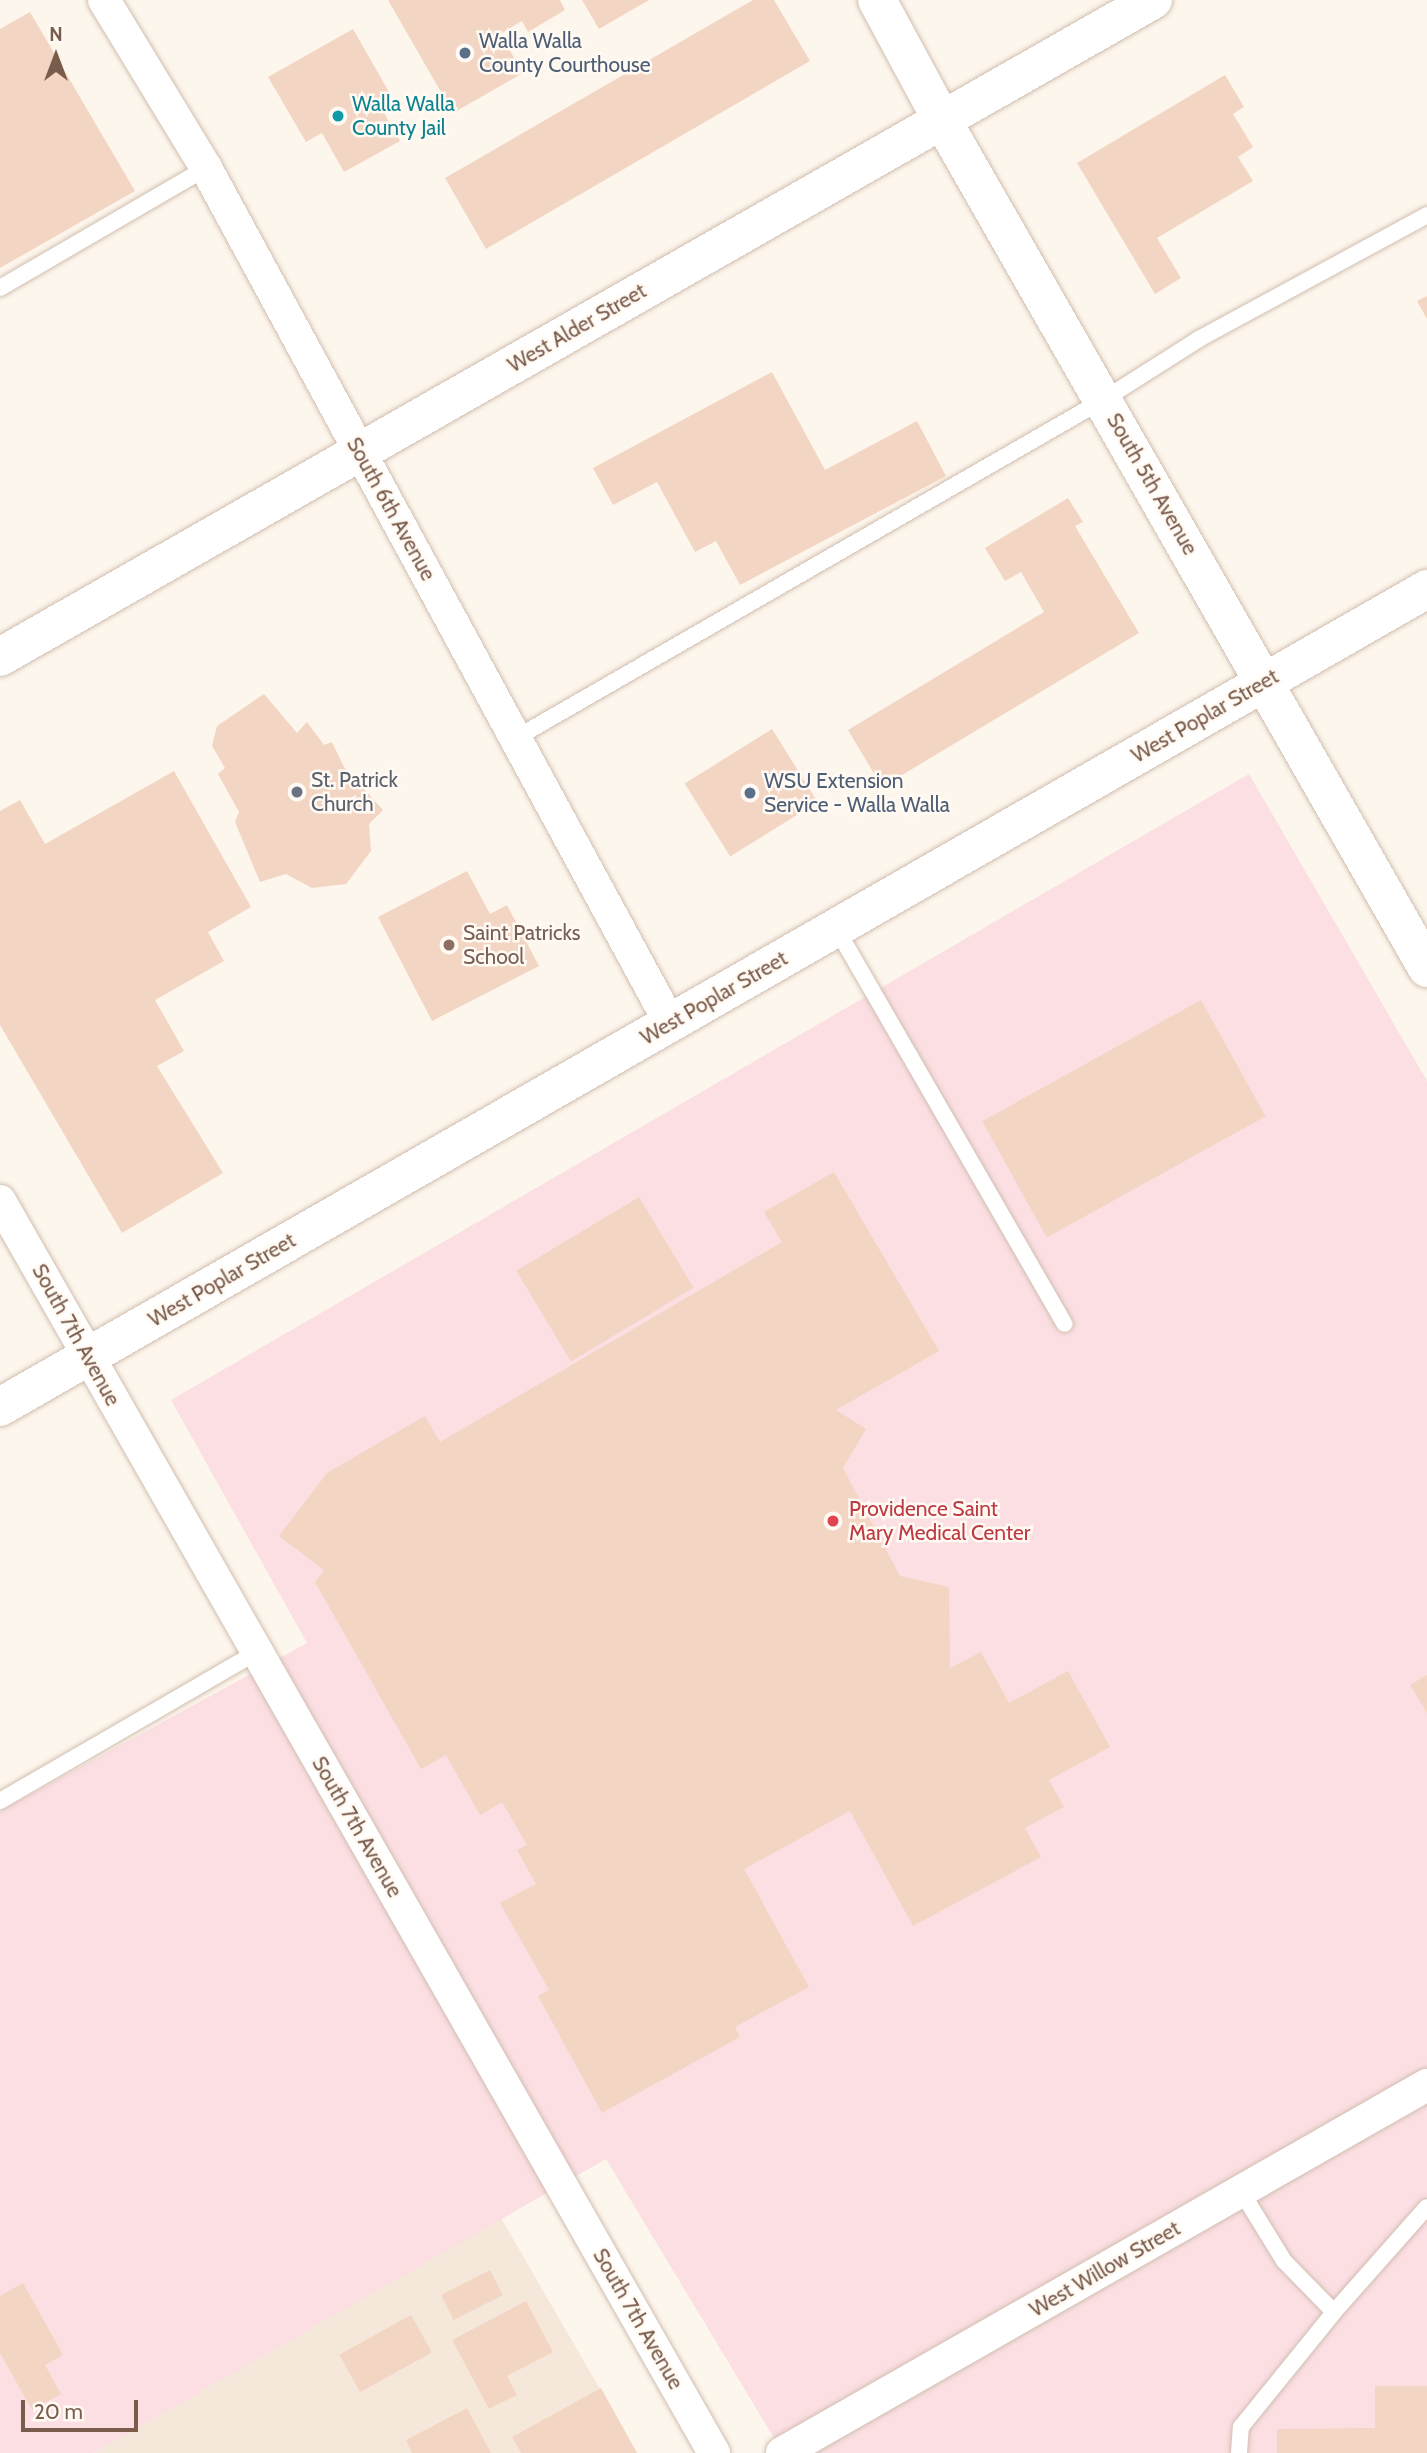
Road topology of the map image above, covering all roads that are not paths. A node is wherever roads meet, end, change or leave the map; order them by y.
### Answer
1 (104, 0) edge
2 (877, 0) edge
3 (1153, 0) edge
4 (942, 120) junction
5 (206, 168) junction
6 (1427, 215) edge
7 (0, 288) edge
8 (1103, 400) junction
9 (360, 452) junction
10 (1427, 589) edge
11 (0, 657) edge
12 (1265, 682) junction
13 (516, 738) junction
14 (836, 928) junction
15 (1426, 966) edge
16 (670, 1023) junction
17 (0, 1201) edge
18 (1065, 1324) dead end
19 (88, 1357) junction
20 (0, 1407) edge
21 (257, 1652) junction
22 (0, 1801) edge
23 (1427, 2085) edge
24 (1241, 2191) junction
25 (1427, 2207) edge
26 (1334, 2312) junction
27 (714, 2453) edge
28 (782, 2453) edge
29 (1239, 2453) edge

1 - 5 street, South 6th Avenue
2 - 4 main road, South 5th Avenue
3 - 4 main road, West Alder Street
4 - 8 main road, South 5th Avenue
4 - 9 main road, West Alder Street
5 - 7 lane
5 - 9 street, South 6th Avenue
6 - 8 lane
8 - 12 main road, South 5th Avenue
8 - 13 lane
9 - 11 main road, West Alder Street
9 - 13 street, South 6th Avenue
10 - 12 main road, West Poplar Street
12 - 14 main road, West Poplar Street
12 - 15 main road, South 5th Avenue
13 - 16 street, South 6th Avenue
14 - 16 main road, West Poplar Street
14 - 18 lane
16 - 19 main road, West Poplar Street
17 - 19 street, South 7th Avenue
19 - 20 main road, West Poplar Street
19 - 21 street, South 7th Avenue
21 - 22 lane
21 - 27 street, South 7th Avenue
23 - 24 street, West Willow Street
24 - 26 lane
24 - 28 street, West Willow Street
25 - 26 lane
26 - 29 lane

